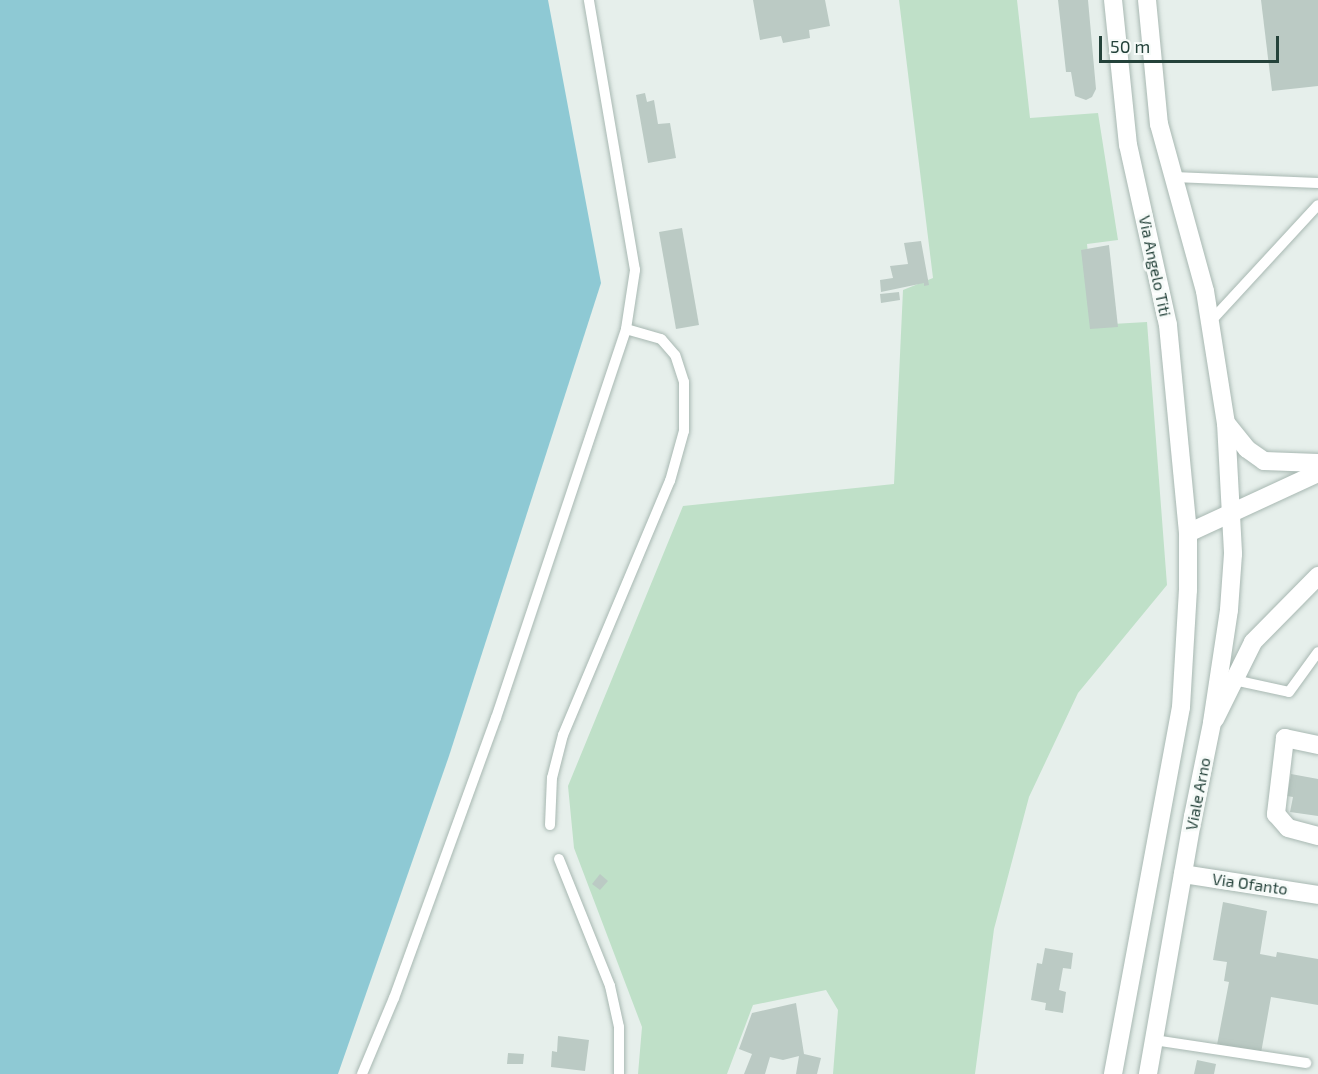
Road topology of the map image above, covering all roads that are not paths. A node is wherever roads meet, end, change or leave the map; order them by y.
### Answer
1 (589, 0) edge
2 (1113, 0) edge
3 (1147, 0) edge
4 (1174, 177) junction
5 (1318, 183) edge
6 (1318, 205) edge
7 (1210, 322) junction
8 (626, 329) junction
9 (1226, 423) junction
10 (1318, 463) edge
11 (1318, 473) edge
12 (1230, 512) junction
13 (1188, 533) junction
14 (1318, 576) edge
15 (1318, 652) edge
16 (1234, 680) junction
17 (1212, 723) junction
18 (1318, 745) edge
19 (550, 825) dead end
20 (1318, 837) edge
21 (559, 859) dead end
22 (1183, 874) junction
23 (1318, 894) edge
24 (1154, 1040) junction
25 (1306, 1063) dead end
26 (362, 1074) edge
27 (619, 1074) edge
28 (1113, 1074) edge
29 (1148, 1074) edge

1 - 8 lane
2 - 13 main road, Via Angelo Titi
3 - 4 main road
4 - 5 lane
4 - 7 main road
6 - 7 lane
7 - 9 main road
8 - 19 lane
8 - 26 lane
9 - 10 main road
9 - 12 main road
11 - 12 main road
12 - 13 main road
12 - 17 main road, Viale Arno
13 - 28 main road, Viale Arno
14 - 16 main road
15 - 16 lane
16 - 17 main road
17 - 22 main road, Viale Arno
18 - 20 main road
21 - 27 lane
22 - 23 main road, Via Ofanto
22 - 24 main road, Viale Arno
24 - 25 lane
24 - 29 main road, Viale Arno

